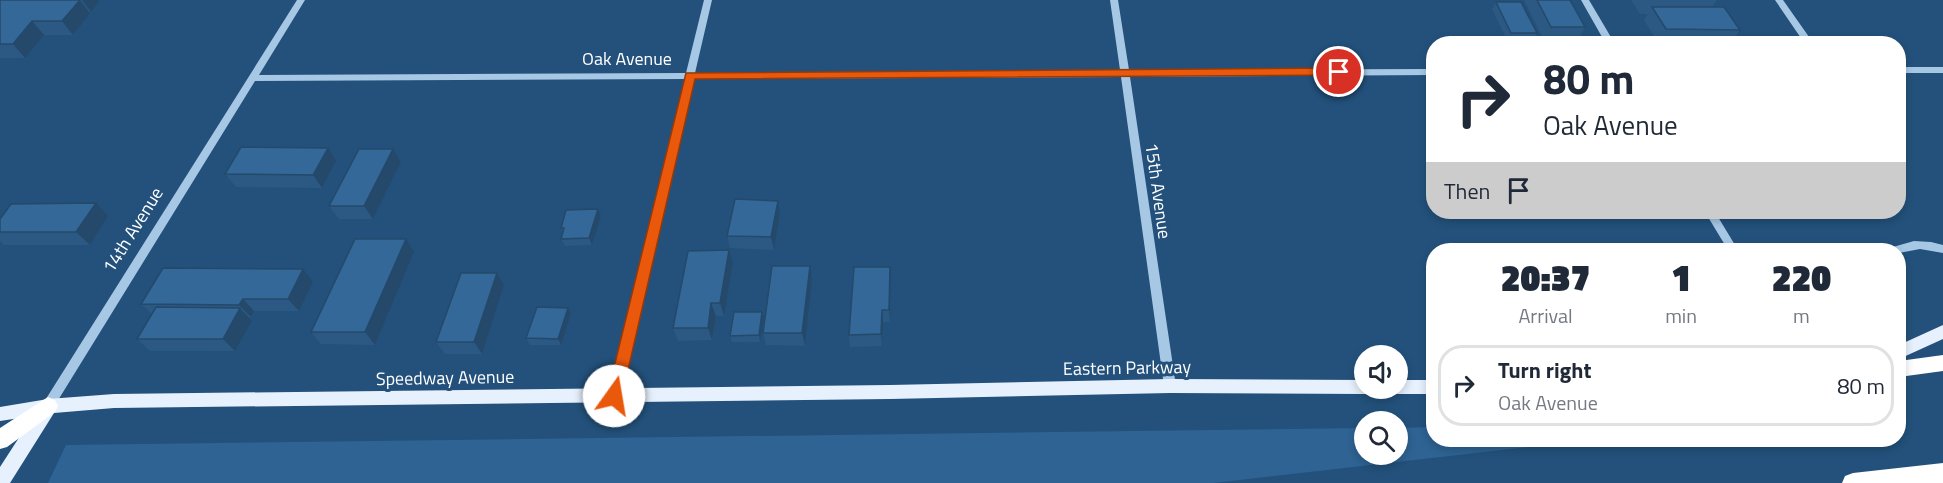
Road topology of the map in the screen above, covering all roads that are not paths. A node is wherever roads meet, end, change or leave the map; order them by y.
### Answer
1 (301, 0) edge
2 (708, 0) edge
3 (1114, 0) edge
4 (1585, 0) edge
5 (1779, 0) edge
6 (1606, 36) edge
7 (1804, 36) edge
8 (1906, 70) edge
9 (1943, 70) edge
10 (1426, 72) edge
11 (1124, 73) junction
12 (690, 75) junction
13 (253, 78) junction
14 (1714, 219) edge
15 (1729, 243) edge
16 (1906, 247) edge
17 (1943, 249) edge
18 (1943, 332) edge
19 (1906, 349) edge
20 (1943, 363) edge
21 (1906, 368) edge
22 (1170, 386) junction
23 (1354, 387) edge
24 (1408, 387) edge
25 (1426, 387) edge
26 (890, 392) joint
27 (614, 396) junction
28 (48, 406) junction
29 (0, 414) edge
30 (0, 440) edge
31 (1943, 473) edge
32 (0, 483) edge
33 (1853, 483) edge

1 - 13 street, 14th Avenue
2 - 12 street
3 - 11 street, 15th Avenue
4 - 6 street
5 - 7 street
8 - 9 street
10 - 11 street, Oak Avenue
11 - 12 street, Oak Avenue
11 - 22 street, 15th Avenue
12 - 13 street, Oak Avenue
12 - 27 street
13 - 28 street, 14th Avenue
14 - 15 street
16 - 17 street
18 - 19 main road
20 - 21 highway
22 - 23 main road, Eastern Parkway
22 - 26 main road, Eastern Parkway
24 - 25 main road
26 - 27 main road, Speedway Avenue
27 - 28 main road, Speedway Avenue
28 - 29 main road, Speedway Avenue
28 - 30 highway
28 - 32 main road, 14th Avenue
31 - 33 highway

